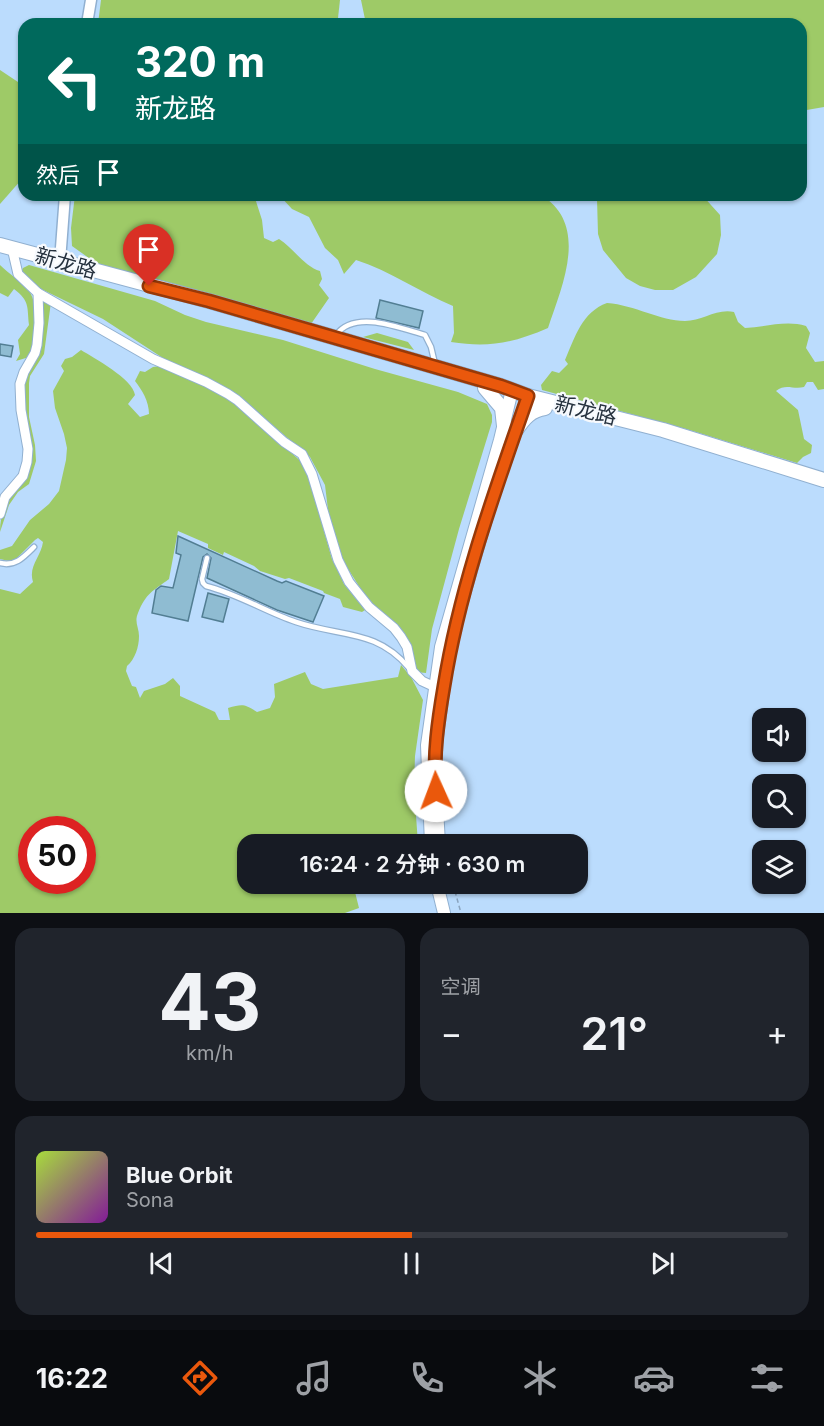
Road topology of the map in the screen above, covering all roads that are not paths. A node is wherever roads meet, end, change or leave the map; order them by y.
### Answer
1 (91, 0) edge
2 (88, 18) edge
3 (65, 201) edge
4 (6, 250) edge
5 (60, 261) junction
6 (38, 293) junction
7 (334, 338) junction
8 (435, 367) junction
9 (485, 388) junction
10 (511, 394) junction
11 (527, 399) junction
12 (545, 408) junction
13 (510, 428) junction
14 (824, 480) edge
15 (824, 485) edge
16 (0, 514) edge
17 (34, 547) dead end
18 (207, 558) dead end
19 (0, 563) edge
20 (412, 671) junction
21 (435, 687) junction
22 (430, 834) edge
23 (438, 834) edge
24 (439, 894) edge
25 (447, 894) edge
26 (444, 913) edge
27 (452, 913) edge

1 - 2 street
3 - 5 street
4 - 5 main road, 新龙路
4 - 6 street
4 - 9 main road, 新龙路
5 - 7 main road, 新龙路
6 - 16 street
6 - 20 street
7 - 8 main road, 新龙路
7 - 8 lane
8 - 10 main road, 新龙路
9 - 10 main road, 新龙路
9 - 13 main road
10 - 11 main road, 新龙路
10 - 13 main road
11 - 12 main road, 新龙路
11 - 13 main road
11 - 14 main road, 新龙路
12 - 13 main road
12 - 15 main road, 新龙路
13 - 21 main road
13 - 23 main road
17 - 19 lane
18 - 20 lane
20 - 21 street
21 - 22 main road
24 - 26 main road
25 - 27 main road

